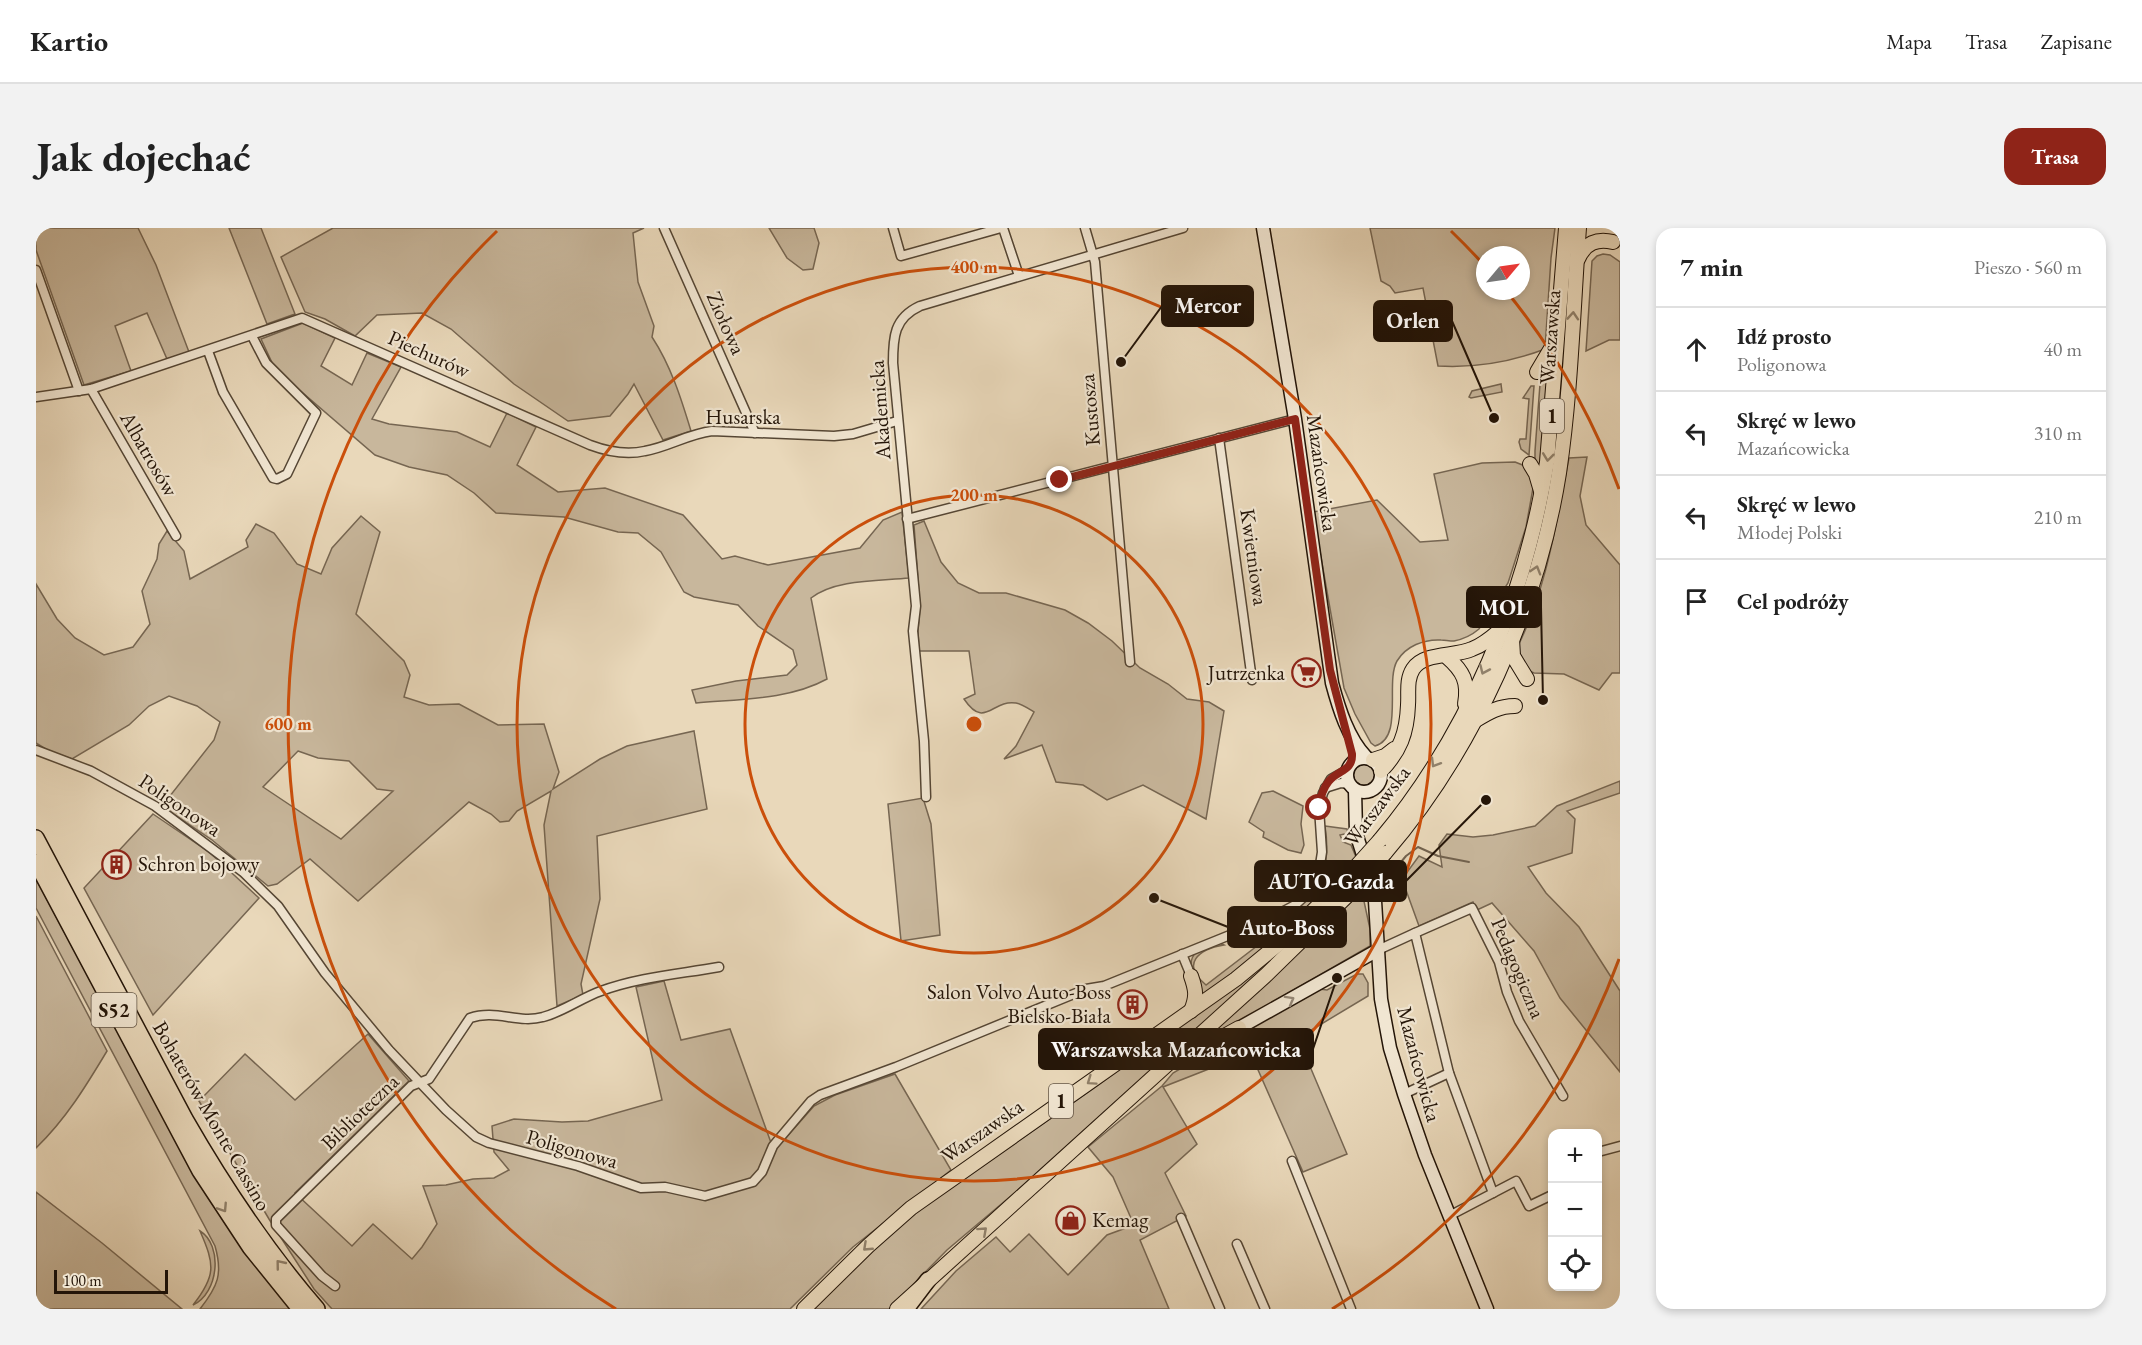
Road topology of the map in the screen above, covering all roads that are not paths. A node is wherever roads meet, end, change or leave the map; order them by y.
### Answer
1 (664, 228) edge
2 (893, 228) edge
3 (1002, 228) edge
4 (1085, 228) edge
5 (1183, 228) edge
6 (1263, 228) edge
7 (1566, 228) edge
8 (1579, 228) edge
9 (1594, 228) edge
10 (1616, 245) edge
11 (1093, 254) junction
12 (1576, 267) junction
13 (36, 270) edge
14 (1019, 276) junction
15 (252, 336) junction
16 (1559, 336) junction
17 (208, 351) junction
18 (1537, 372) dead end
19 (91, 389) junction
20 (79, 391) junction
21 (36, 397) edge
22 (1295, 419) junction
23 (897, 422) junction
24 (755, 433) junction
25 (1219, 438) junction
26 (590, 445) joint
27 (1530, 464) dead end
28 (1112, 466) junction
29 (1542, 496) junction
30 (907, 519) junction
31 (176, 536) dead end
32 (1507, 632) junction
33 (1447, 657) junction
34 (1130, 662) dead end
35 (1527, 678) dead end
36 (1252, 680) dead end
37 (1515, 706) dead end
38 (1469, 717) junction
39 (1345, 722) junction
40 (36, 750) edge
41 (1373, 763) junction
42 (1350, 766) junction
43 (1325, 788) junction
44 (1357, 789) junction
45 (926, 797) dead end
46 (36, 838) edge
47 (36, 862) edge
48 (1348, 886) junction
49 (1415, 933) junction
50 (1378, 950) junction
51 (1182, 954) junction
52 (719, 967) dead end
53 (1191, 976) joint
54 (1191, 1011) junction
55 (1239, 1028) joint
56 (1449, 1072) junction
57 (1158, 1073) junction
58 (420, 1083) junction
59 (1404, 1094) junction
60 (1563, 1096) dead end
61 (1620, 1146) edge
62 (1602, 1151) edge
63 (1292, 1161) dead end
64 (1493, 1193) junction
65 (1548, 1197) edge
66 (1449, 1216) junction
67 (1181, 1218) dead end
68 (1237, 1244) dead end
69 (928, 1280) junction
70 (335, 1286) dead end
71 (300, 1309) edge
72 (317, 1309) edge
73 (804, 1309) edge
74 (897, 1309) edge
75 (906, 1309) edge
76 (1220, 1309) edge
77 (1265, 1309) edge
78 (1351, 1309) edge
79 (1487, 1309) edge

1 - 24 street, Ziołowa
2 - 3 street
3 - 14 street
4 - 11 street, Kustosza
5 - 11 street, Akademicka
6 - 22 street, Mazańcowicka
7 - 16 main road, Warszawska / 1
8 - 12 main road, Warszawska / 1
9 - 10 main road
10 - 12 main road
11 - 14 street, Akademicka
11 - 28 street, Kustosza
32 -> 12 main road, Warszawska / 1
13 - 20 street
14 - 23 street, Akademicka
15 - 17 street, Piechurów
15 - 17 street
15 - 26 street, Piechurów
16 - 18 main road
16 -> 29 main road, Warszawska / 1
17 - 19 street, Piechurów
19 - 20 street, Piechurów
19 - 31 street, Albatrosów
20 - 21 street, Piechurów
22 - 25 street
22 - 39 street, Mazańcowicka
23 - 24 street, Husarska
23 - 30 street, Akademicka
24 - 26 street, Husarska
25 - 28 street
25 - 36 street, Kwietniowa
27 - 29 main road
28 - 30 street
28 - 34 street, Kustosza
29 - 32 main road, Warszawska / 1
30 - 45 street, Akademicka
32 - 33 main road
32 - 35 main road
32 - 38 main road, Warszawska / 1
33 - 38 main road
33 - 41 main road
37 - 38 main road
38 - 48 main road, Warszawska / 1, bridge
39 - 41 street, Mazańcowicka
39 - 42 street, Mazańcowicka
40 - 58 street, Poligonowa
41 - 42 street
41 - 44 street
42 - 43 street
42 - 44 street
43 - 44 street
43 - 51 street, Poligonowa
44 - 50 street, Mazańcowicka
72 -> 46 highway, Bohaterów Monte Cassino / S52
47 -> 71 highway, Bohaterów Monte Cassino / S52
48 - 54 main road, Warszawska / 1
48 - 57 main road, Warszawska / 1
49 - 50 street, Pedagogiczna
49 - 56 street
49 - 60 street, Pedagogiczna
55 -> 50 street
50 - 59 street, Mazańcowicka
51 - 53 street
51 - 58 street, Poligonowa
52 - 58 street, Biblioteczna
53 - 54 main road
54 -> 73 main road, Warszawska / 1
55 - 57 main road
56 - 59 street
56 - 64 street
69 -> 57 main road, Warszawska / 1
58 - 70 street, Biblioteczna
59 - 66 street, Mazańcowicka
61 - 62 street
63 - 78 street
64 - 65 street
64 - 66 street
66 - 79 street, Mazańcowicka
67 - 76 street
68 - 77 street
69 - 74 main road, Warszawska / 1
69 - 75 highway

